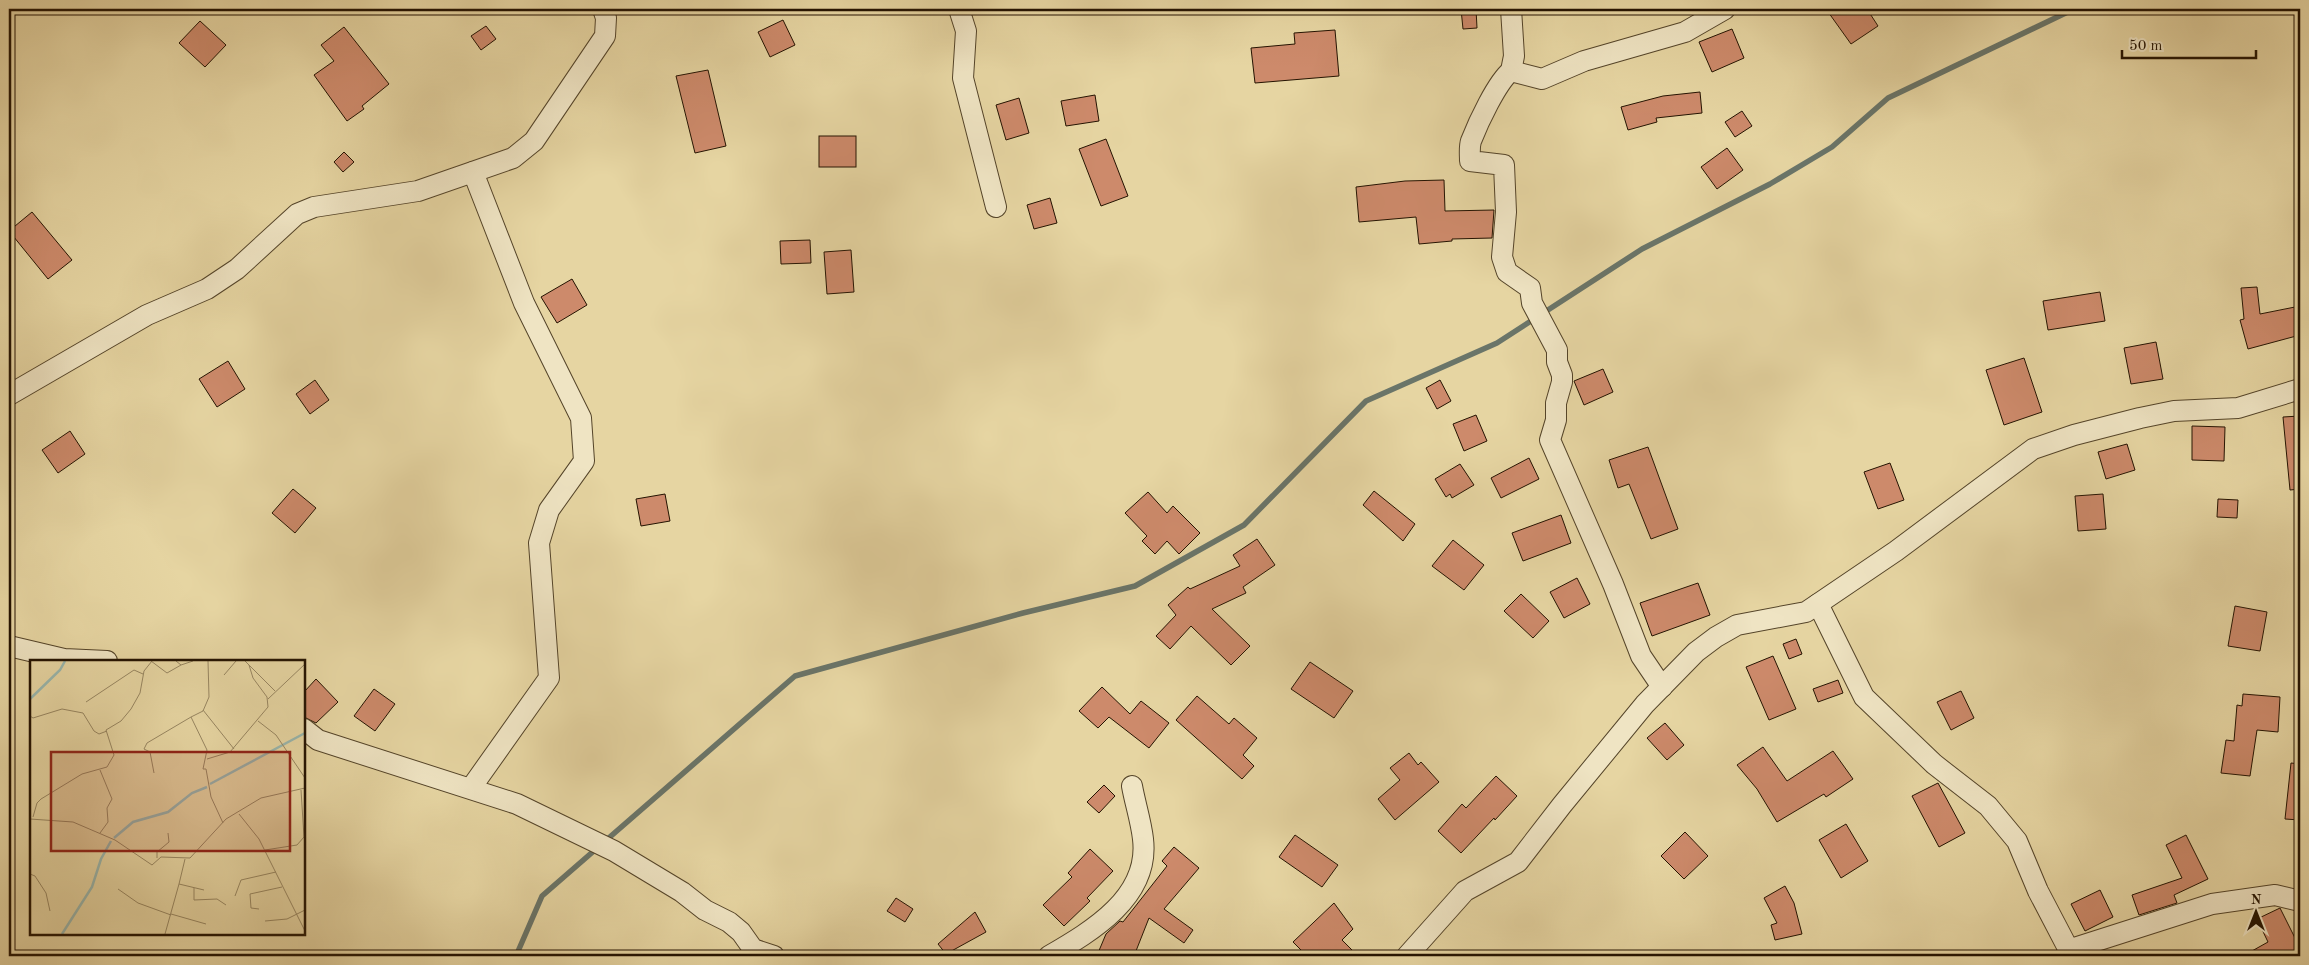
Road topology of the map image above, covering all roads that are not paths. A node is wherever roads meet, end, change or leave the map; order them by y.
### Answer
1 (603, 9) edge
2 (959, 9) edge
3 (1511, 9) edge
4 (1725, 9) edge
5 (1511, 71) junction
6 (473, 172) junction
7 (996, 207) dead end
8 (2300, 389) edge
9 (9, 395) edge
10 (1818, 604) junction
11 (9, 646) edge
12 (86, 660) edge
13 (1662, 687) junction
14 (305, 730) edge
15 (1132, 786) dead end
16 (471, 788) junction
17 (2300, 901) edge
18 (2070, 953) edge
19 (774, 956) edge
20 (1049, 956) edge
21 (1407, 956) edge

1 - 6 street
2 - 7 street
3 - 5 street
4 - 5 street
5 - 13 street
6 - 9 street
6 - 16 street
8 - 10 street
10 - 13 street
10 - 18 street
11 - 12 street
13 - 21 street
14 - 16 street
15 - 20 street
16 - 19 street
17 - 18 street

